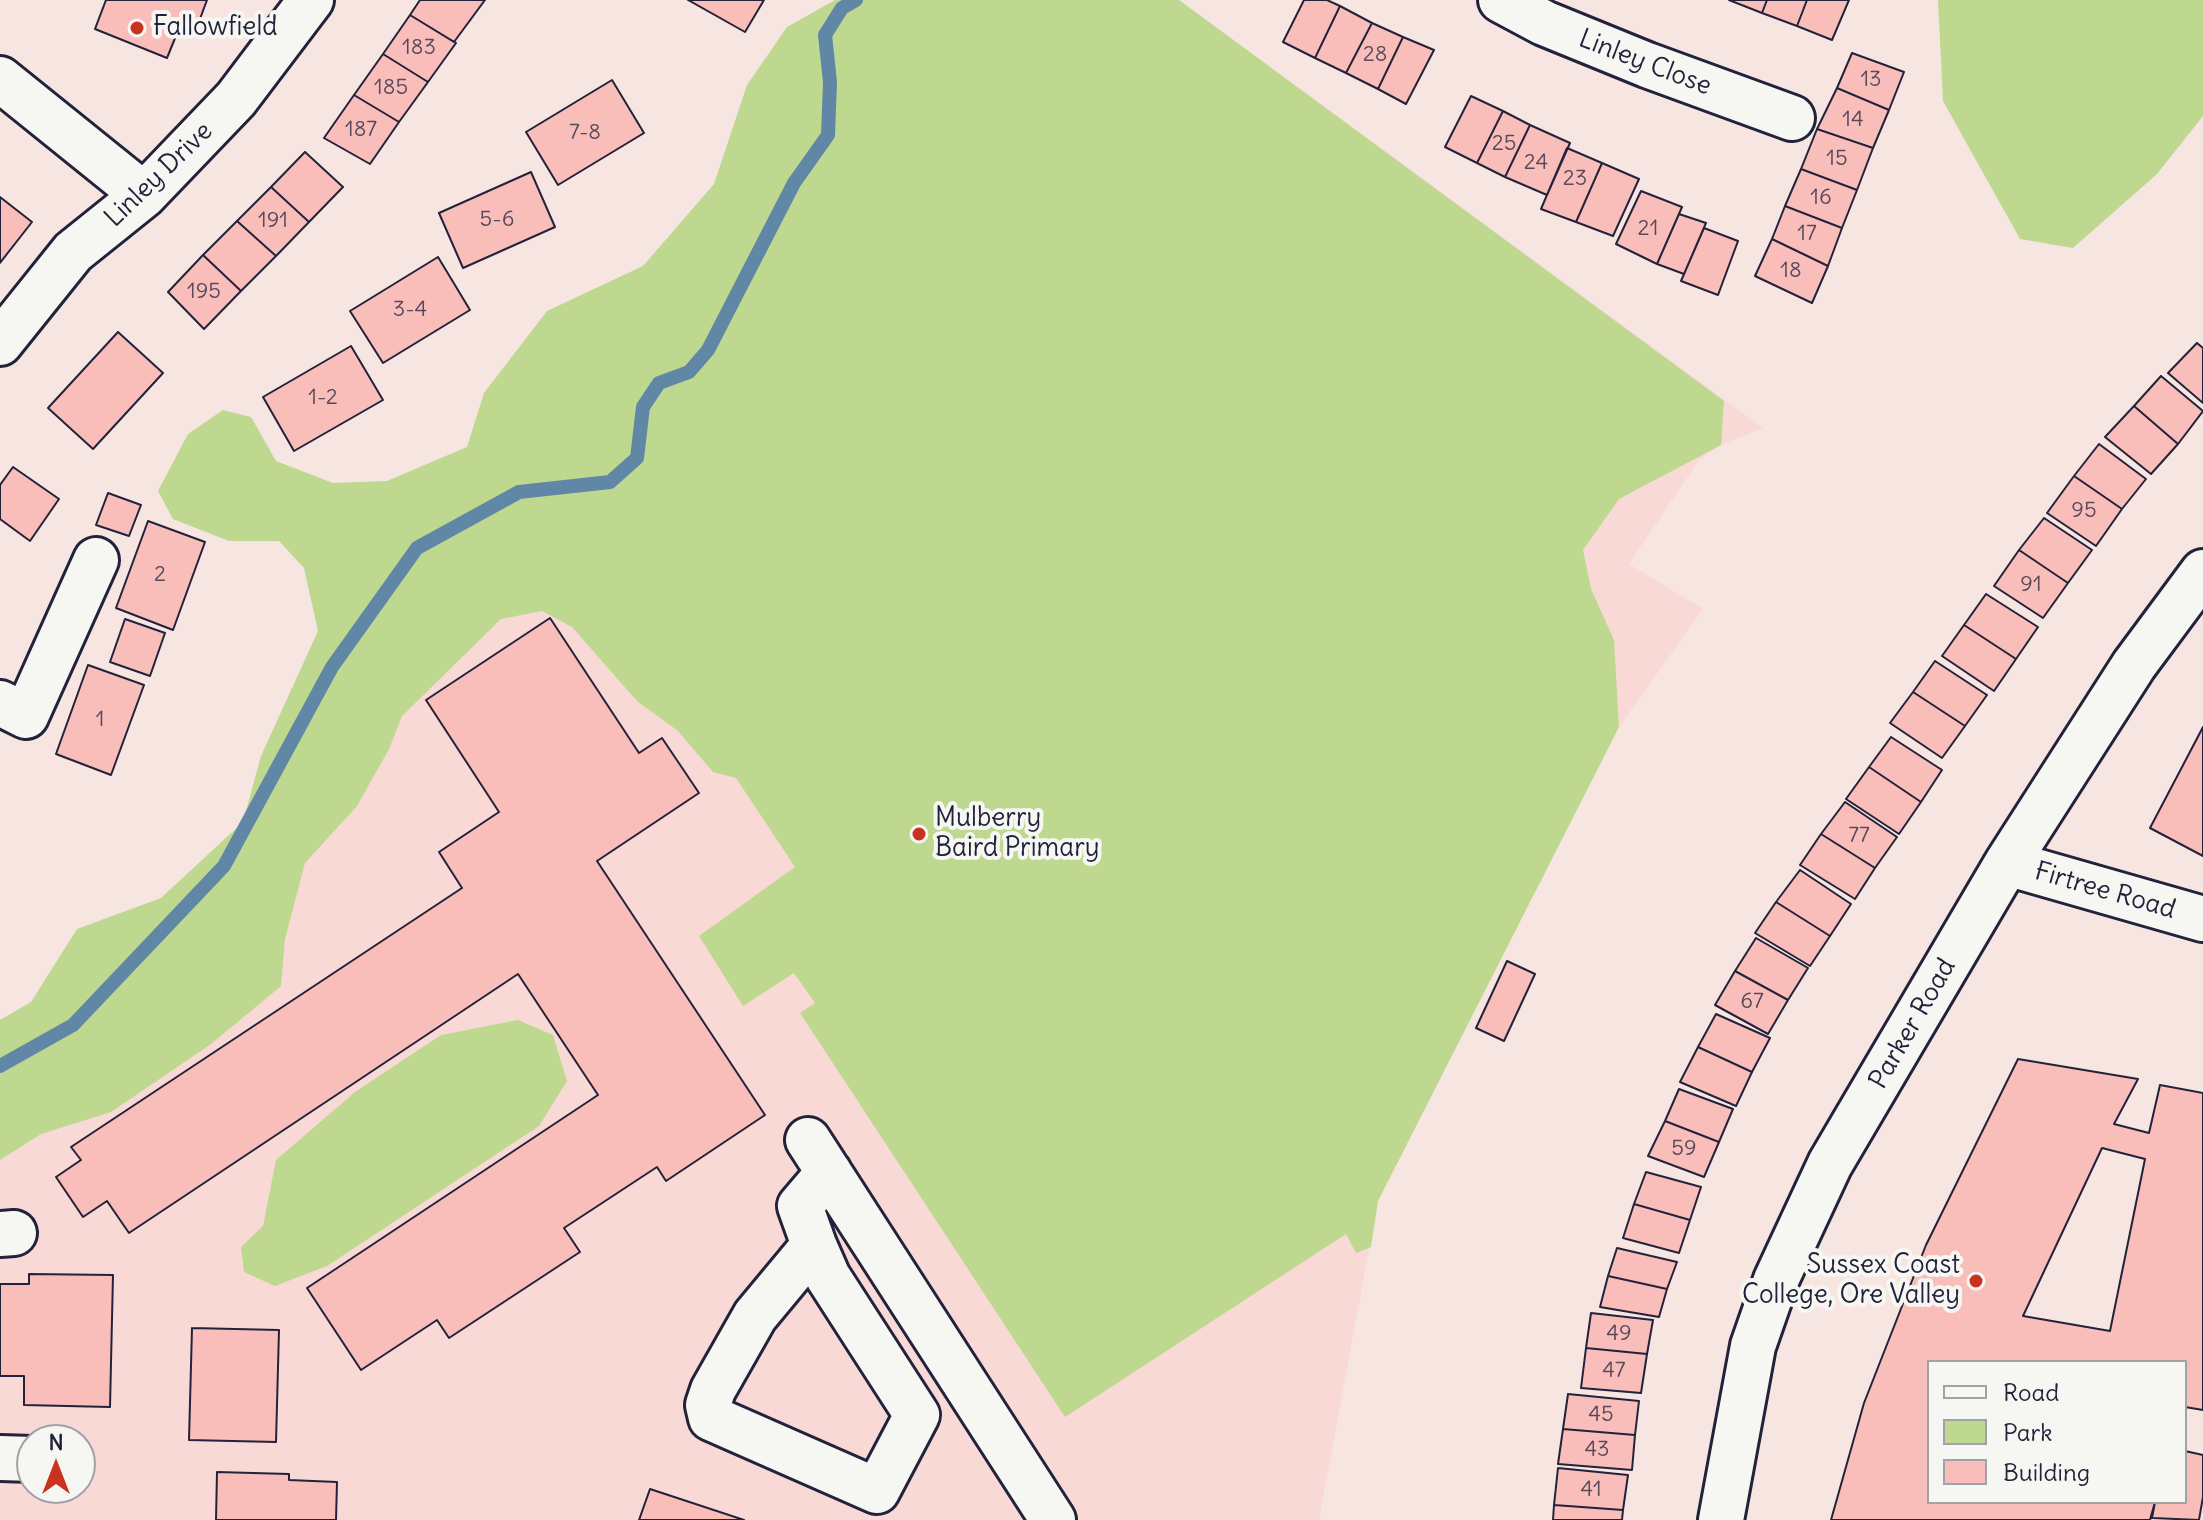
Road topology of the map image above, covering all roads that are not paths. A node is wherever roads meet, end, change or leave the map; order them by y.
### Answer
1 (311, 0) edge
2 (1501, 0) edge
3 (0, 79) edge
4 (1792, 118) dead end
5 (144, 195) junction
6 (0, 343) edge
7 (96, 560) dead end
8 (2203, 572) edge
9 (0, 703) edge
10 (2007, 863) junction
11 (2203, 919) edge
12 (814, 1245) junction
13 (1053, 1520) edge
14 (1721, 1520) edge

1 - 5 street, Linley Drive
2 - 4 street, Linley Close
3 - 5 street
5 - 6 street, Linley Drive
7 - 9 street
8 - 10 street, Parker Road
10 - 11 street, Firtree Road
10 - 14 street, Parker Road
12 - 12 street
12 - 13 street

